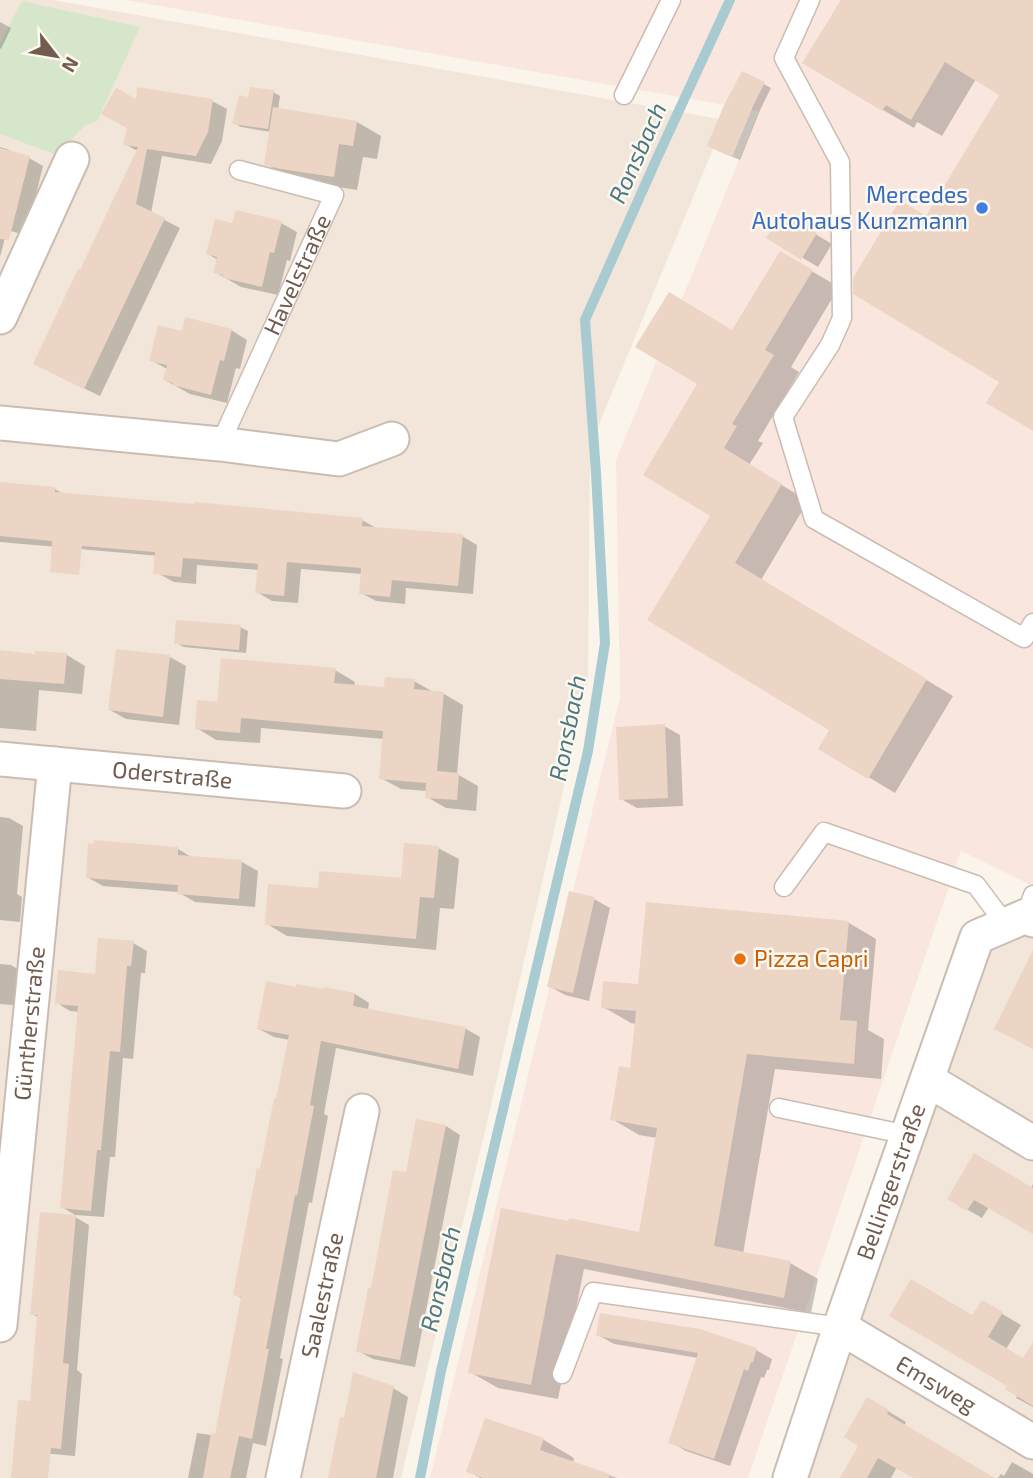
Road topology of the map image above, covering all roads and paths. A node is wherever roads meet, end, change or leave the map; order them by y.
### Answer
1 (671, 0) edge
2 (810, 0) edge
3 (624, 95) dead end
4 (72, 159) dead end
5 (239, 170) dead end
6 (0, 317) edge
7 (0, 423) edge
8 (392, 439) dead end
9 (220, 444) junction
10 (1033, 623) edge
11 (0, 759) edge
12 (55, 764) junction
13 (344, 791) dead end
14 (784, 887) dead end
15 (1024, 914) edge
16 (928, 1080) junction
17 (779, 1108) dead end
18 (362, 1111) dead end
19 (908, 1135) junction
20 (1033, 1143) edge
21 (0, 1325) edge
22 (840, 1327) junction
23 (562, 1374) dead end
24 (1033, 1442) edge
25 (282, 1478) edge
26 (790, 1478) edge

1 - 3 lane
2 - 10 lane
4 - 6 street
5 - 9 lane, Havelstraße
7 - 9 street
8 - 9 street
11 - 12 street, Oderstraße
12 - 13 street, Oderstraße
12 - 21 street, Güntherstraße
14 - 15 lane
15 - 16 street, Bellingerstraße
16 - 19 street, Bellingerstraße
16 - 20 street
17 - 19 lane
18 - 25 street, Saalestraße
19 - 22 street, Bellingerstraße
22 - 23 lane
22 - 24 street, Emsweg
22 - 26 street, Bellingerstraße

